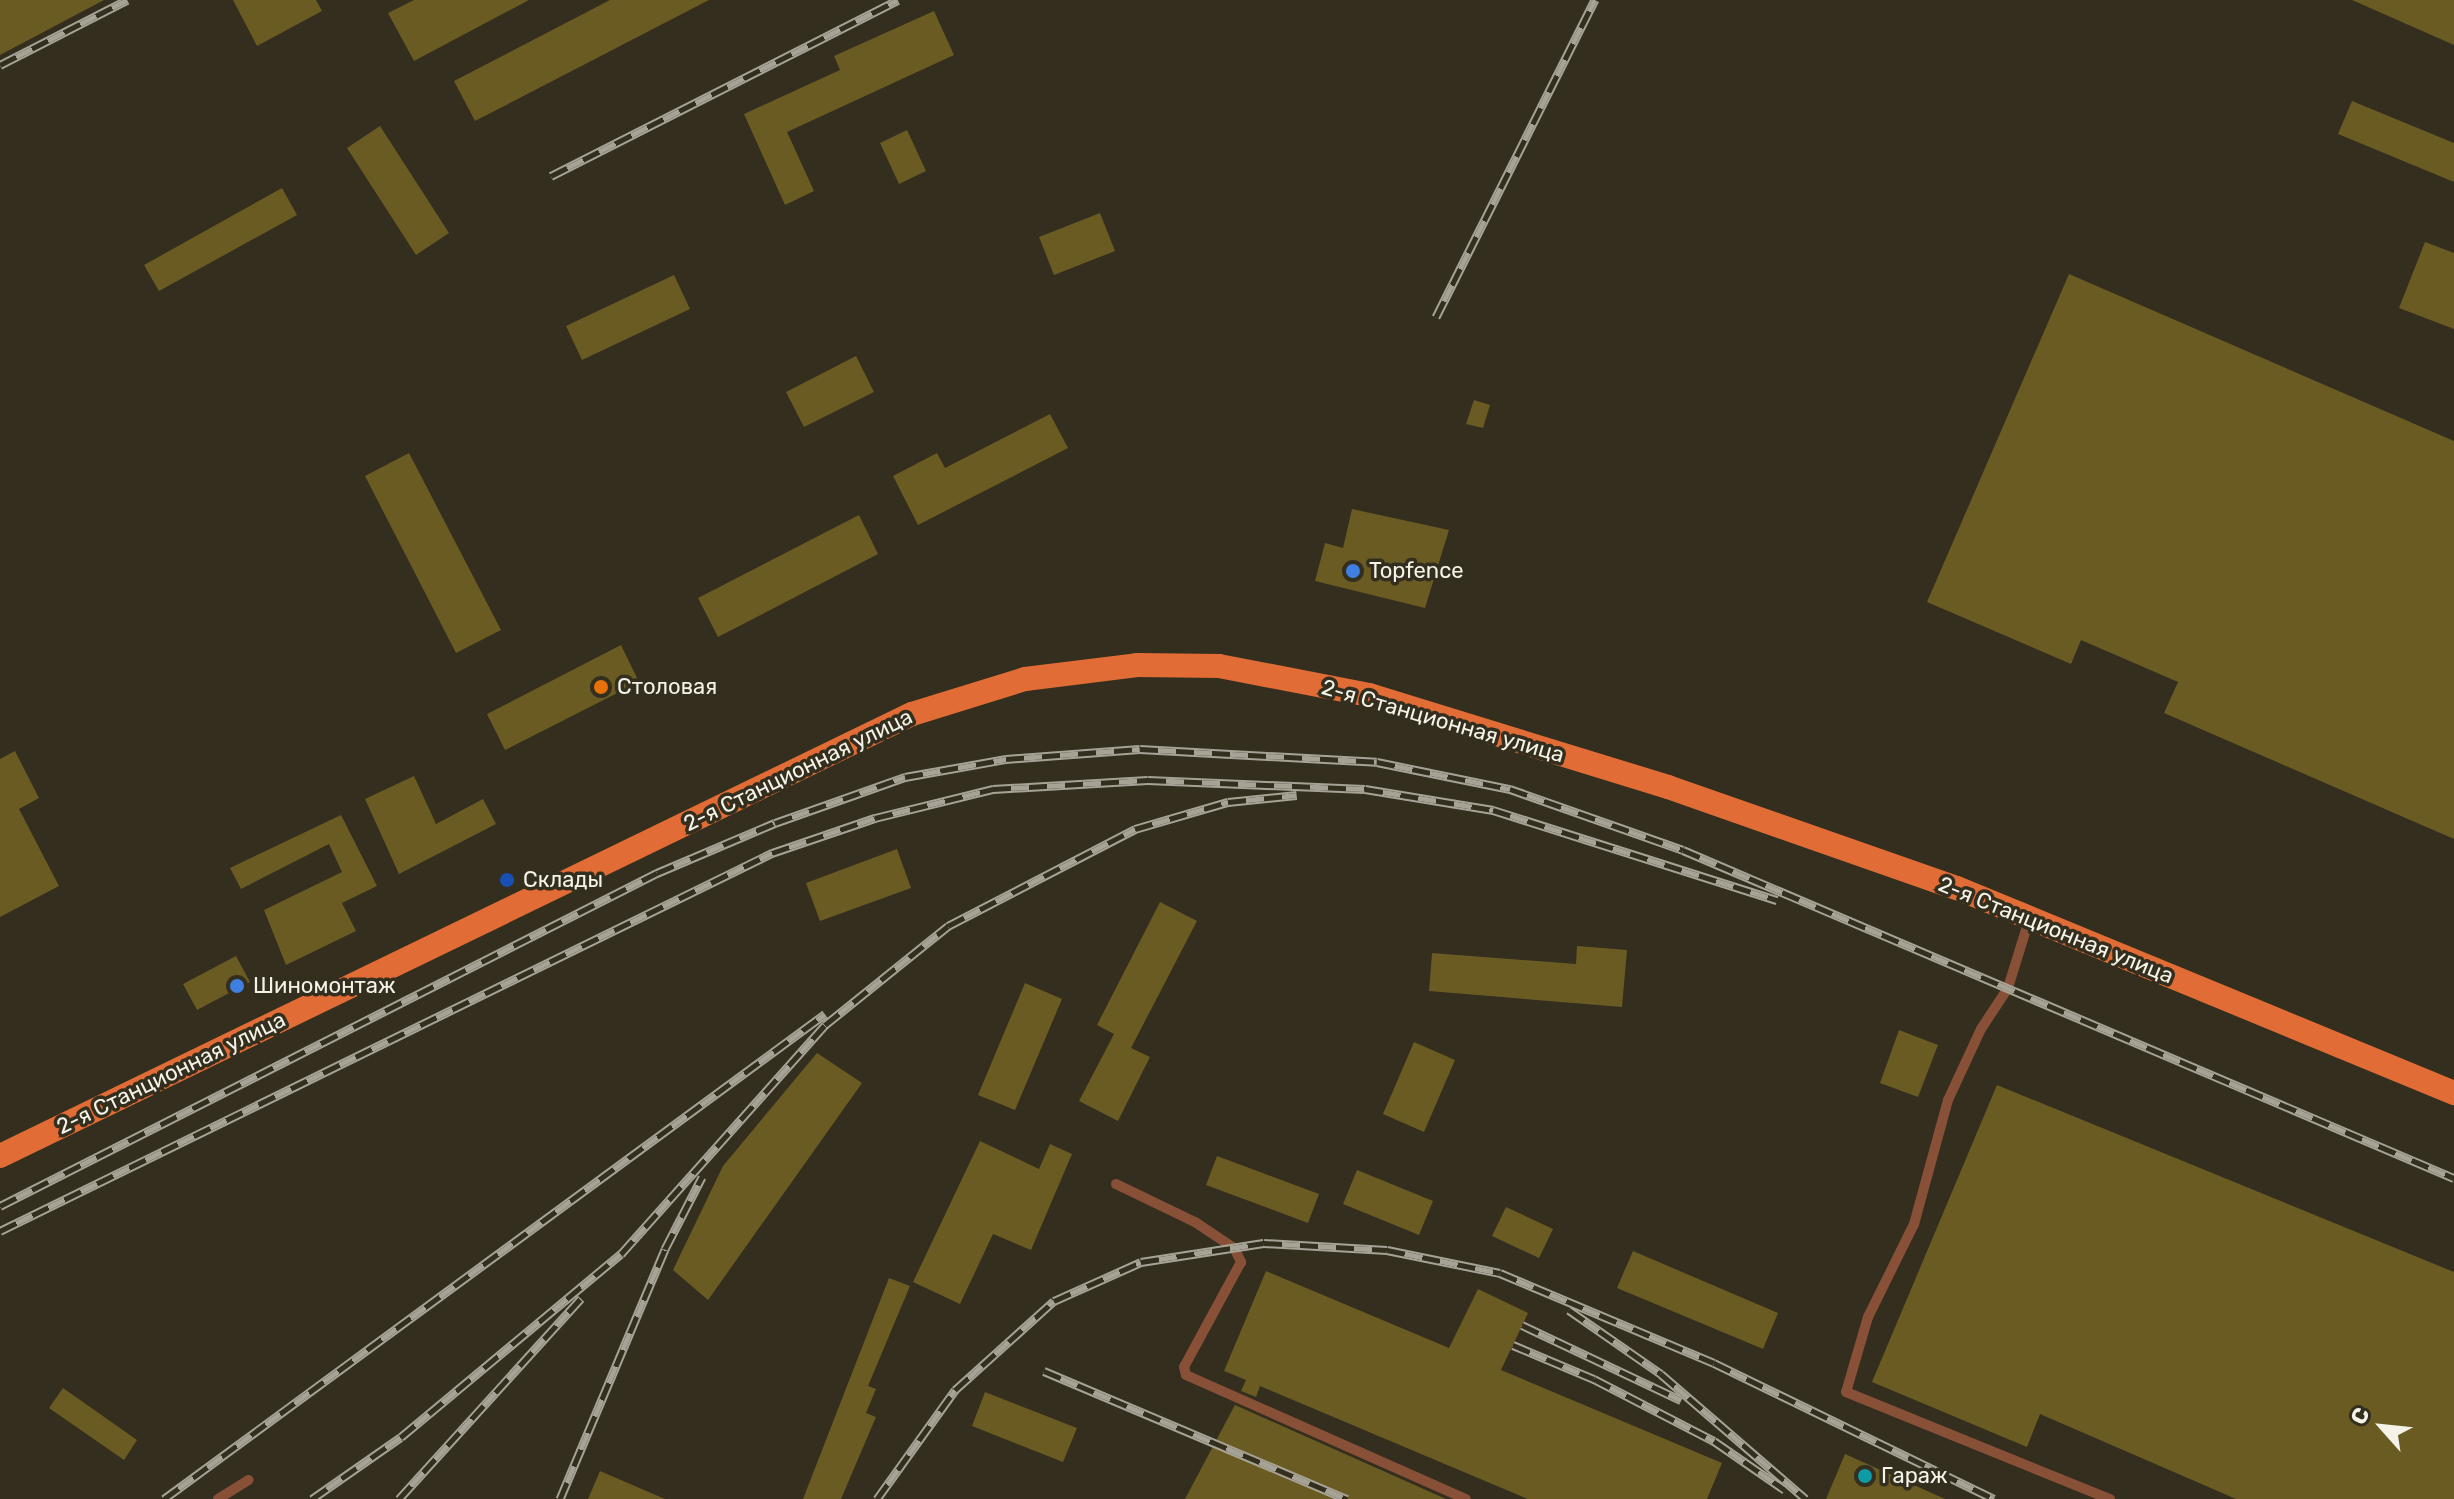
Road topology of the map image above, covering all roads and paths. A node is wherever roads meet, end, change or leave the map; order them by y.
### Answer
1 (2029, 918) junction
2 (2454, 1093) edge
3 (0, 1156) edge
4 (1116, 1184) dead end
5 (248, 1480) dead end
6 (218, 1499) edge
7 (1466, 1499) edge
8 (2110, 1499) edge

1 - 2 main road, 2-я Станционная улица
1 - 3 main road, 2-я Станционная улица
1 - 8 lane
4 - 7 lane
5 - 6 lane

